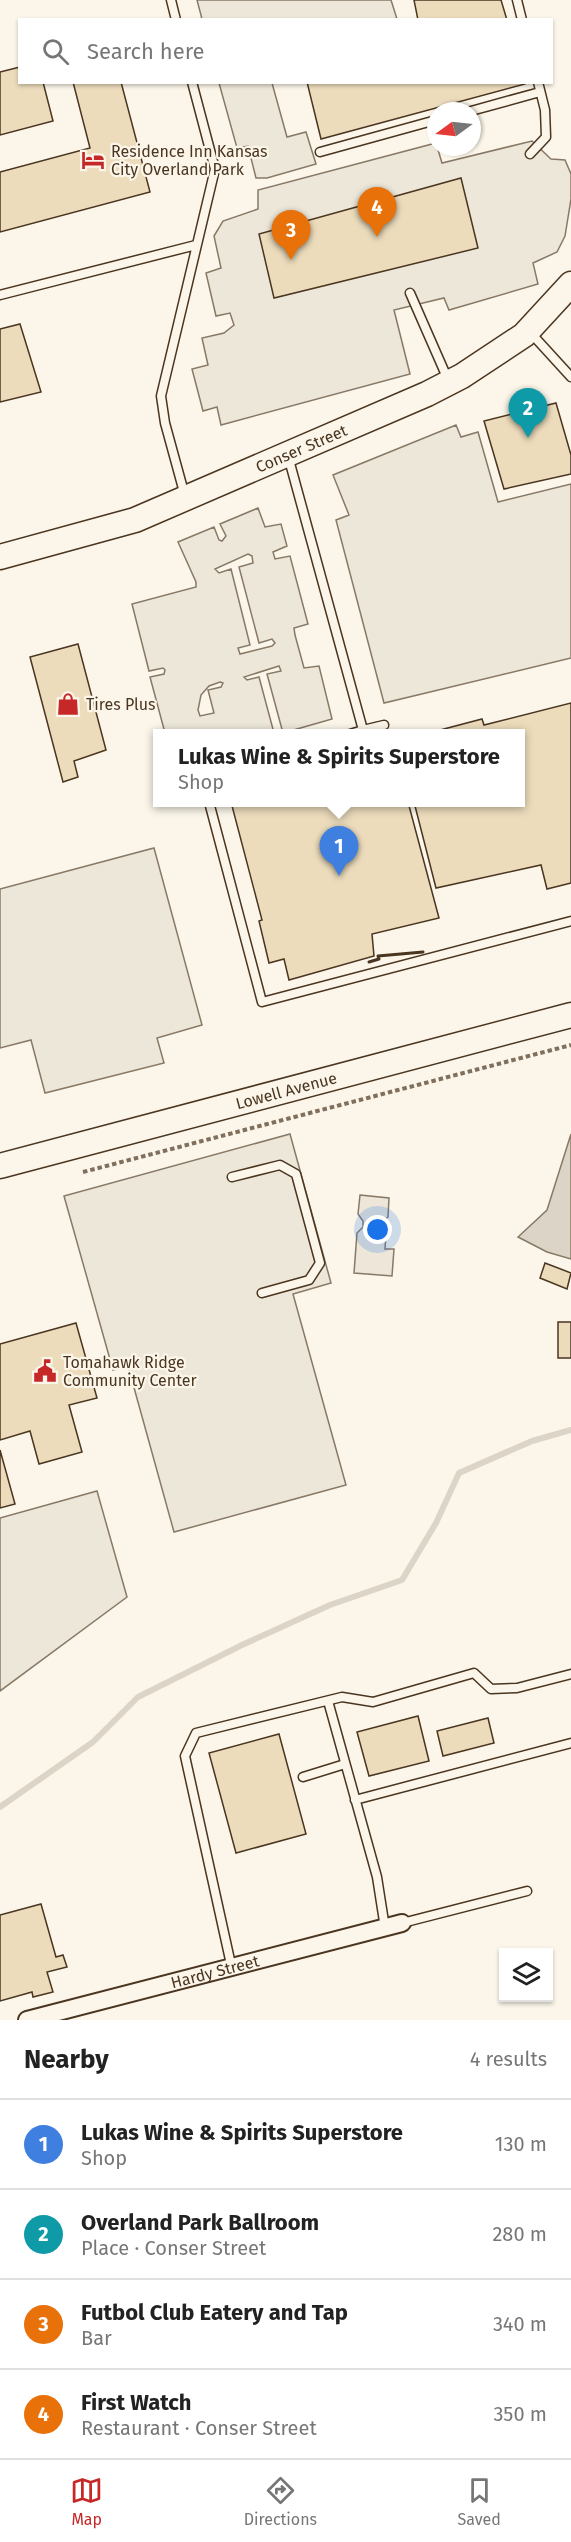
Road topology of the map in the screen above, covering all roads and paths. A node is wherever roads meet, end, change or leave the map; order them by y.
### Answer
1 (171, 0) edge
2 (517, 0) edge
3 (176, 18) edge
4 (522, 18) edge
5 (193, 84) edge
6 (538, 84) edge
7 (540, 92) junction
8 (481, 108) edge
9 (427, 122) edge
10 (320, 152) dead end
11 (530, 154) dead end
12 (196, 245) junction
13 (571, 284) edge
14 (410, 293) dead end
15 (0, 295) edge
16 (529, 330) junction
17 (571, 378) edge
18 (449, 382) junction
19 (287, 454) junction
20 (186, 499) junction
21 (0, 557) edge
22 (384, 725) dead end
23 (363, 729) edge
24 (367, 729) edge
25 (210, 807) edge
26 (571, 921) edge
27 (571, 1015) edge
28 (571, 1045) edge
29 (0, 1166) edge
30 (83, 1172) dead end
31 (232, 1177) dead end
32 (262, 1293) dead end
33 (571, 1674) edge
34 (328, 1701) junction
35 (571, 1743) edge
36 (345, 1764) junction
37 (303, 1777) dead end
38 (355, 1800) junction
39 (527, 1891) dead end
40 (402, 1923) joint
41 (385, 1928) junction
42 (232, 1969) junction
43 (27, 2020) edge

1 - 3 lane
2 - 4 lane
5 - 12 lane
6 - 7 lane
7 - 8 lane
7 - 11 lane
9 - 10 lane
12 - 15 lane
12 - 20 lane
13 - 16 street, Conser Street
14 - 18 lane
16 - 17 lane
16 - 18 street, Conser Street
18 - 19 street, Conser Street
19 - 20 street, Conser Street
19 - 23 lane
20 - 21 street, Conser Street
22 - 24 lane
25 - 26 lane
27 - 29 street, Lowell Avenue
28 - 30 path
31 - 32 lane
33 - 34 lane
34 - 36 lane
34 - 42 lane
35 - 38 lane
36 - 37 lane
36 - 38 lane
38 - 41 lane
39 - 40 lane
40 - 41 street, Hardy Street
41 - 42 street, Hardy Street
42 - 43 street, Hardy Street

